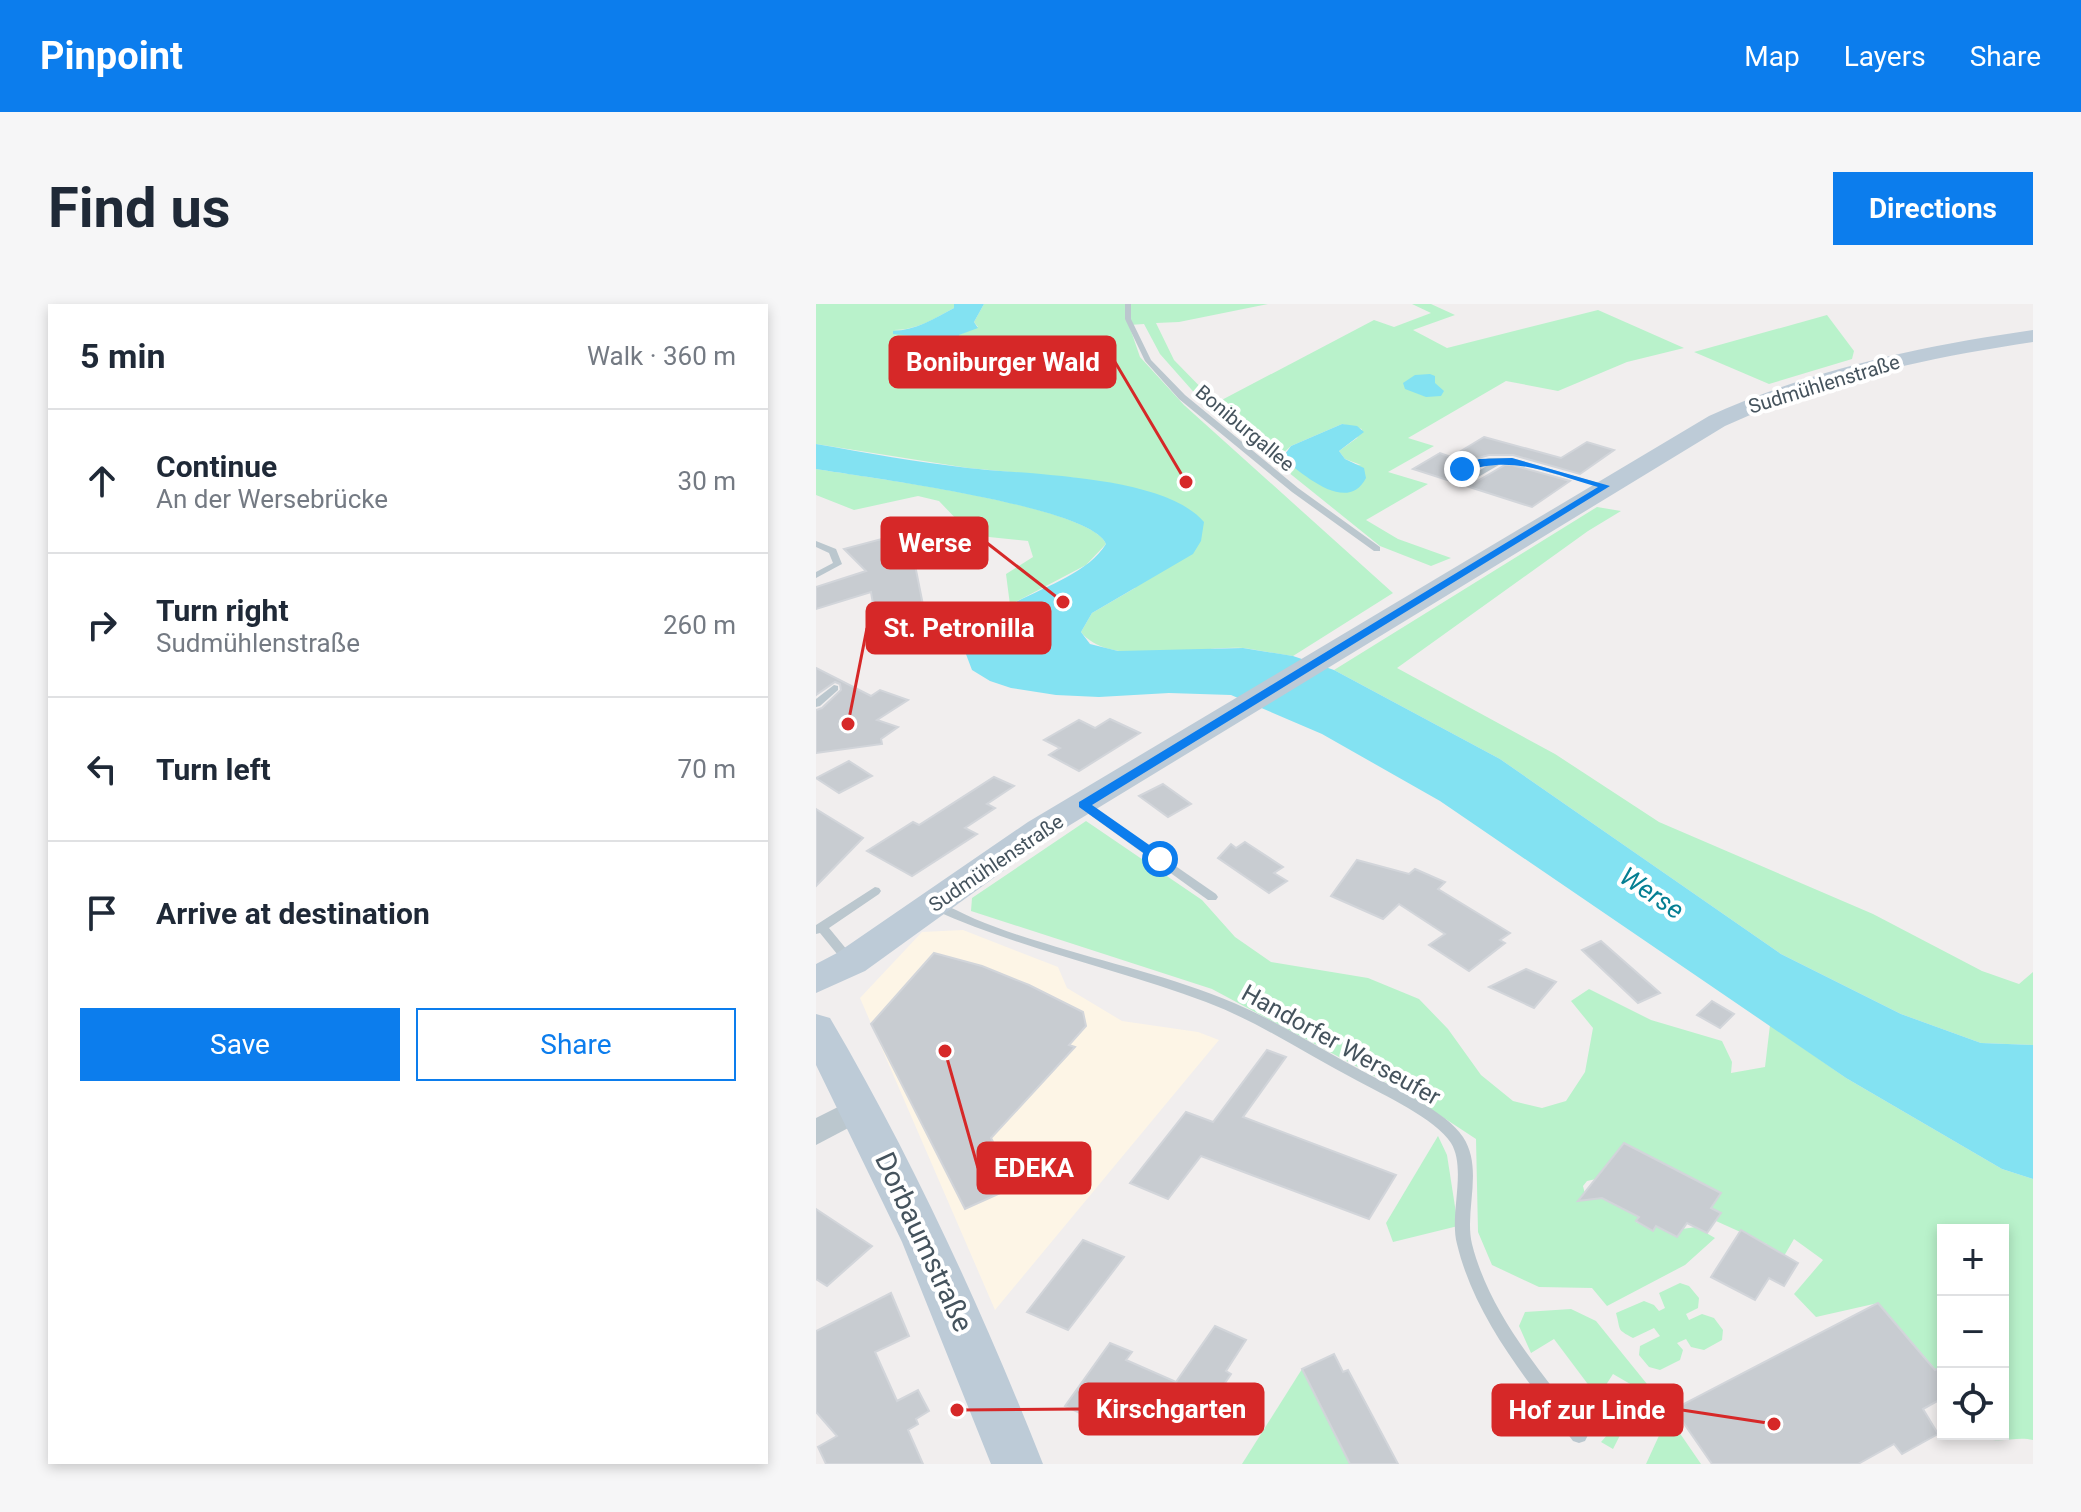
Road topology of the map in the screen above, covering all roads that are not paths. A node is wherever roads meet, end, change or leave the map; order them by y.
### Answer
1 (1128, 304) edge
2 (2033, 336) edge
3 (1502, 460) junction
4 (1605, 486) junction
5 (816, 544) edge
6 (1377, 549) dead end
7 (816, 575) edge
8 (834, 688) dead end
9 (816, 704) edge
10 (1083, 805) junction
11 (875, 891) dead end
12 (1212, 897) dead end
13 (934, 905) junction
14 (819, 929) edge
15 (851, 962) junction
16 (816, 980) edge
17 (816, 1028) edge
18 (862, 1107) junction
19 (816, 1133) edge
20 (1579, 1435) dead end
21 (1017, 1464) edge

1 - 6 lane, Boniburgallee
2 - 4 street, Sudmühlenstraße
3 - 3 lane
3 - 4 lane
4 - 10 street, Sudmühlenstraße
5 - 7 lane
8 - 9 lane
10 - 12 lane
10 - 13 street, Sudmühlenstraße
11 - 14 lane
13 - 15 street, Sudmühlenstraße
13 - 20 lane, Handorfer Werseufer
14 - 15 lane
15 - 16 street, Sudmühlenstraße
17 - 18 street, Dorbaumstraße
18 - 19 street
18 - 21 street, Dorbaumstraße

